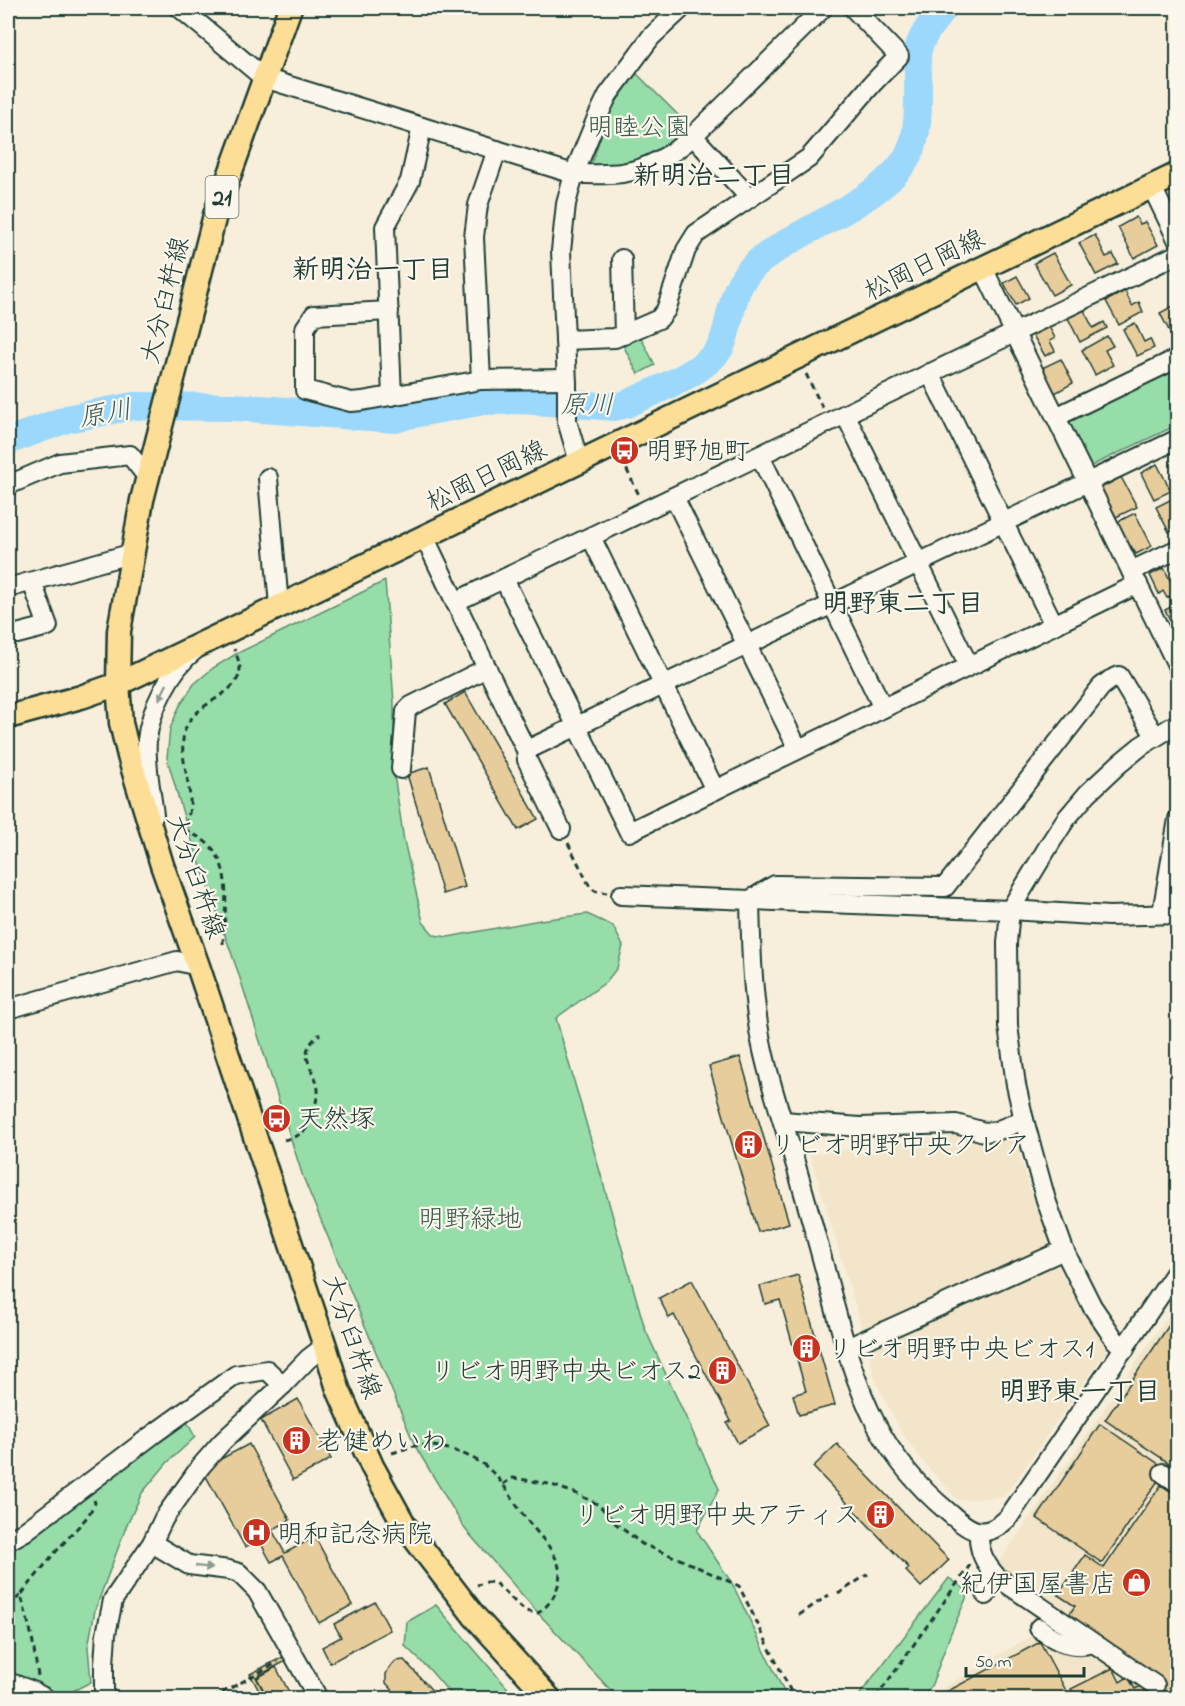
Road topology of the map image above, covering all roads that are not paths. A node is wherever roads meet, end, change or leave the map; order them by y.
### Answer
1 (180, 8) edge
2 (290, 8) edge
3 (682, 8) edge
4 (824, 8) edge
5 (853, 8) edge
6 (264, 78) junction
7 (422, 127) junction
8 (693, 136) junction
9 (497, 150) junction
10 (574, 174) junction
11 (1178, 174) edge
12 (1152, 187) junction
13 (749, 197) junction
14 (1178, 241) edge
15 (1178, 254) edge
16 (622, 259) dead end
17 (983, 268) junction
18 (389, 311) junction
19 (1015, 333) junction
20 (624, 334) junction
21 (565, 340) junction
22 (1178, 358) edge
23 (930, 373) junction
24 (482, 380) junction
25 (567, 381) junction
26 (392, 396) junction
27 (1056, 417) junction
28 (838, 418) junction
29 (1178, 439) edge
30 (760, 456) junction
31 (579, 462) junction
32 (148, 478) junction
33 (268, 478) dead end
34 (1088, 482) junction
35 (8, 487) edge
36 (674, 497) junction
37 (1004, 523) junction
38 (424, 536) junction
39 (591, 537) junction
40 (1178, 549) edge
41 (133, 553) junction
42 (918, 563) junction
43 (1134, 578) junction
44 (504, 579) junction
45 (32, 582) junction
46 (8, 588) edge
47 (455, 602) junction
48 (833, 604) junction
49 (279, 606) junction
50 (1054, 625) junction
51 (17, 634) dead end
52 (225, 641) junction
53 (747, 645) junction
54 (1176, 659) edge
55 (969, 666) junction
56 (487, 668) junction
57 (117, 684) junction
58 (664, 686) junction
59 (883, 708) junction
60 (8, 717) edge
61 (1178, 723) edge
62 (577, 727) junction
63 (1155, 736) junction
64 (526, 748) junction
65 (798, 749) junction
66 (401, 769) dead end
67 (715, 790) junction
68 (1178, 819) edge
69 (561, 829) road end
70 (162, 865) junction
71 (621, 895) road end
72 (750, 900) junction
73 (1010, 910) junction
74 (1170, 914) edge
75 (198, 966) junction
76 (8, 1009) edge
77 (1024, 1120) junction
78 (783, 1121) junction
79 (1065, 1250) junction
80 (1178, 1269) edge
81 (326, 1346) junction
82 (847, 1348) junction
83 (1125, 1348) junction
84 (284, 1384) junction
85 (8, 1541) edge
86 (980, 1541) junction
87 (152, 1543) junction
88 (990, 1570) junction
89 (986, 1594) dead end
90 (1039, 1628) dead end
91 (1093, 1643) junction
92 (8, 1682) edge
93 (1155, 1685) dead end
94 (99, 1696) edge
95 (42, 1697) edge
96 (318, 1698) edge
97 (549, 1698) edge

1 - 6 street
2 - 6 main road, 大分臼杵線 / 21
3 - 10 street
4 - 8 street
5 - 13 street
6 - 7 street
6 - 32 main road, 大分臼杵線 / 21
7 - 9 street
7 - 18 street
8 - 10 street
8 - 13 street
9 - 10 street
9 - 24 street
10 - 21 street
11 - 12 main road, 松岡日岡線
12 - 14 street
12 - 17 main road, 松岡日岡線
13 - 20 street
15 - 19 street
16 - 20 street
17 - 19 street
17 - 31 main road, 松岡日岡線
18 - 26 street
18 - 26 street
19 - 23 street
19 - 27 street
20 - 21 street
21 - 25 street
22 - 27 street
23 - 28 street
23 - 37 street
24 - 25 street
24 - 26 street
25 - 31 street
27 - 34 street
28 - 30 street
28 - 42 street
29 - 34 street
30 - 36 street
30 - 48 street
31 - 38 main road, 松岡日岡線
32 - 35 street
32 - 41 main road, 大分臼杵線 / 21
33 - 49 street
34 - 37 street
34 - 43 street
36 - 39 street
36 - 53 street
37 - 42 street
37 - 50 street
38 - 47 street
38 - 49 main road, 松岡日岡線
39 - 44 street
39 - 58 street
40 - 43 street
41 - 45 street
41 - 57 main road, 大分臼杵線 / 21
42 - 48 street
42 - 55 street
43 - 50 street
43 - 54 street
44 - 47 street
44 - 62 street
45 - 46 street
45 - 51 street
47 - 56 street
48 - 53 street
48 - 59 street
49 - 52 main road, 松岡日岡線
50 - 55 street
52 - 57 main road, 松岡日岡線
52 -> 70 street
53 - 58 street
53 - 65 street
55 - 59 street
56 - 64 street
56 - 66 street
57 - 60 main road, 松岡日岡線
57 - 70 main road, 大分臼杵線 / 21
58 - 62 street
58 - 67 street
59 - 65 street
61 - 63 street
62 - 64 street
62 - 67 street
63 - 72 street
63 - 73 street
64 - 69 street
65 - 67 street
68 - 74 street
70 - 75 main road, 大分臼杵線 / 21
71 - 72 street
72 - 73 street
72 - 78 street
73 - 74 street
73 - 77 street
75 - 76 street
75 - 81 main road, 大分臼杵線 / 21
77 - 78 street
77 - 79 street
78 - 82 street
79 - 82 street
79 - 83 street
80 - 83 street
81 - 84 street
81 - 97 main road, 大分臼杵線 / 21
82 - 86 street
83 - 86 street
84 - 85 street
84 - 87 street
86 - 88 street
87 - 94 street
87 -> 96 street
88 - 89 street
88 - 91 street
90 - 91 street
91 - 93 street
92 - 95 street

